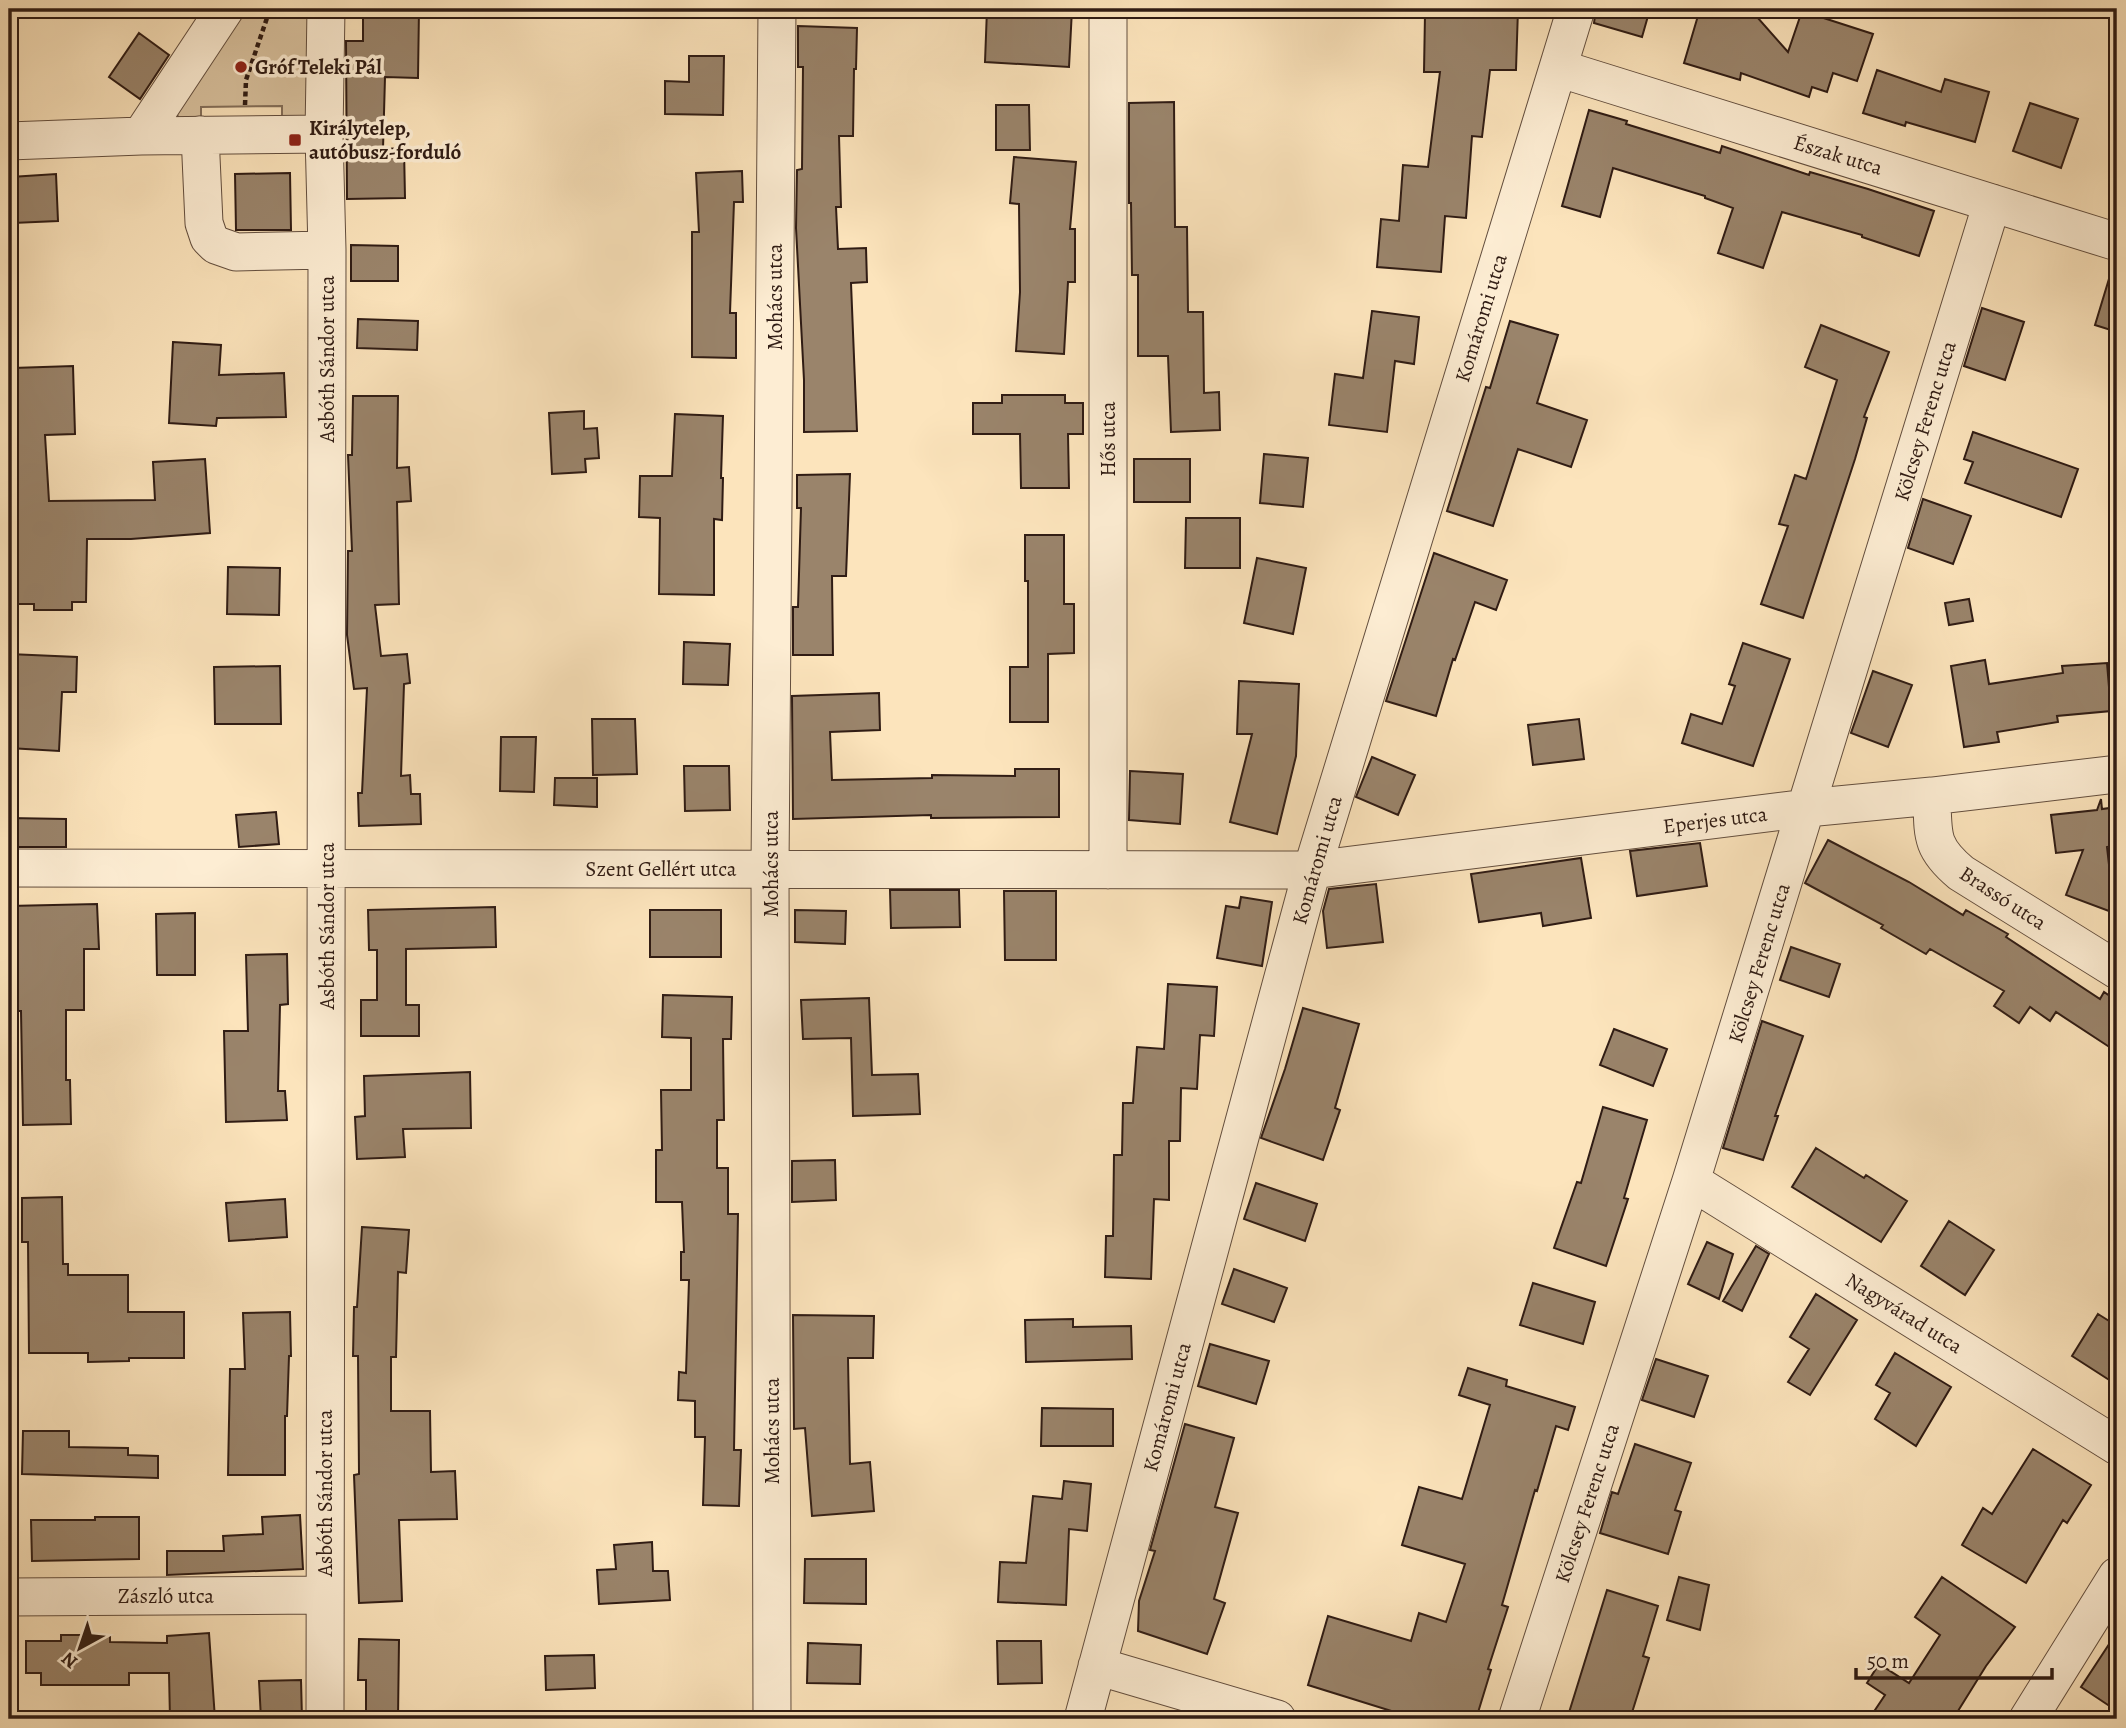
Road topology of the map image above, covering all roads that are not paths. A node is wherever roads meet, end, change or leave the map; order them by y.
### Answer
1 (225, 9) edge
2 (326, 9) edge
3 (778, 9) edge
4 (1108, 9) edge
5 (1576, 9) edge
6 (1558, 68) junction
7 (324, 134) junction
8 (200, 135) junction
9 (141, 136) junction
10 (9, 141) edge
11 (1992, 203) junction
12 (2117, 242) edge
13 (327, 250) junction
14 (2117, 774) edge
15 (1932, 796) junction
16 (1807, 808) junction
17 (9, 868) edge
18 (328, 869) junction
19 (770, 869) junction
20 (1108, 870) junction
21 (1312, 870) junction
22 (2117, 970) edge
23 (1691, 1181) junction
24 (2117, 1446) edge
25 (2117, 1576) edge
26 (324, 1595) junction
27 (9, 1597) edge
28 (1097, 1666) junction
29 (326, 1719) edge
30 (772, 1719) edge
31 (1083, 1719) edge
32 (1277, 1719) edge
33 (1517, 1719) edge
34 (2028, 1719) edge

1 - 9 street
2 - 7 street, Asbóth Sándor utca
3 - 19 street, Mohács utca
4 - 20 street, Hős utca
5 - 6 street, Komáromi utca
6 - 11 street, Észak utca
6 - 21 street, Komáromi utca
7 - 8 street
7 - 13 street, Asbóth Sándor utca
8 - 9 street
8 - 13 street
9 - 10 street
11 - 12 street, Észak utca
11 - 16 street, Kölcsey Ferenc utca
13 - 18 street, Asbóth Sándor utca
14 - 15 street, Eperjes utca
15 - 16 street, Eperjes utca
15 - 22 street, Brassó utca
16 - 21 street, Eperjes utca
16 - 23 street, Kölcsey Ferenc utca
17 - 18 street, Szent Gellért utca
18 - 19 street, Szent Gellért utca
18 - 26 street, Asbóth Sándor utca
19 - 20 street, Szent Gellért utca
19 - 30 street, Mohács utca
20 - 21 street, Szent Gellért utca
21 - 28 street, Komáromi utca
23 - 24 street, Nagyvárad utca
23 - 33 street, Kölcsey Ferenc utca
25 - 34 street
26 - 27 street, Zászló utca
26 - 29 street, Asbóth Sándor utca
28 - 31 street, Komáromi utca
28 - 32 street

